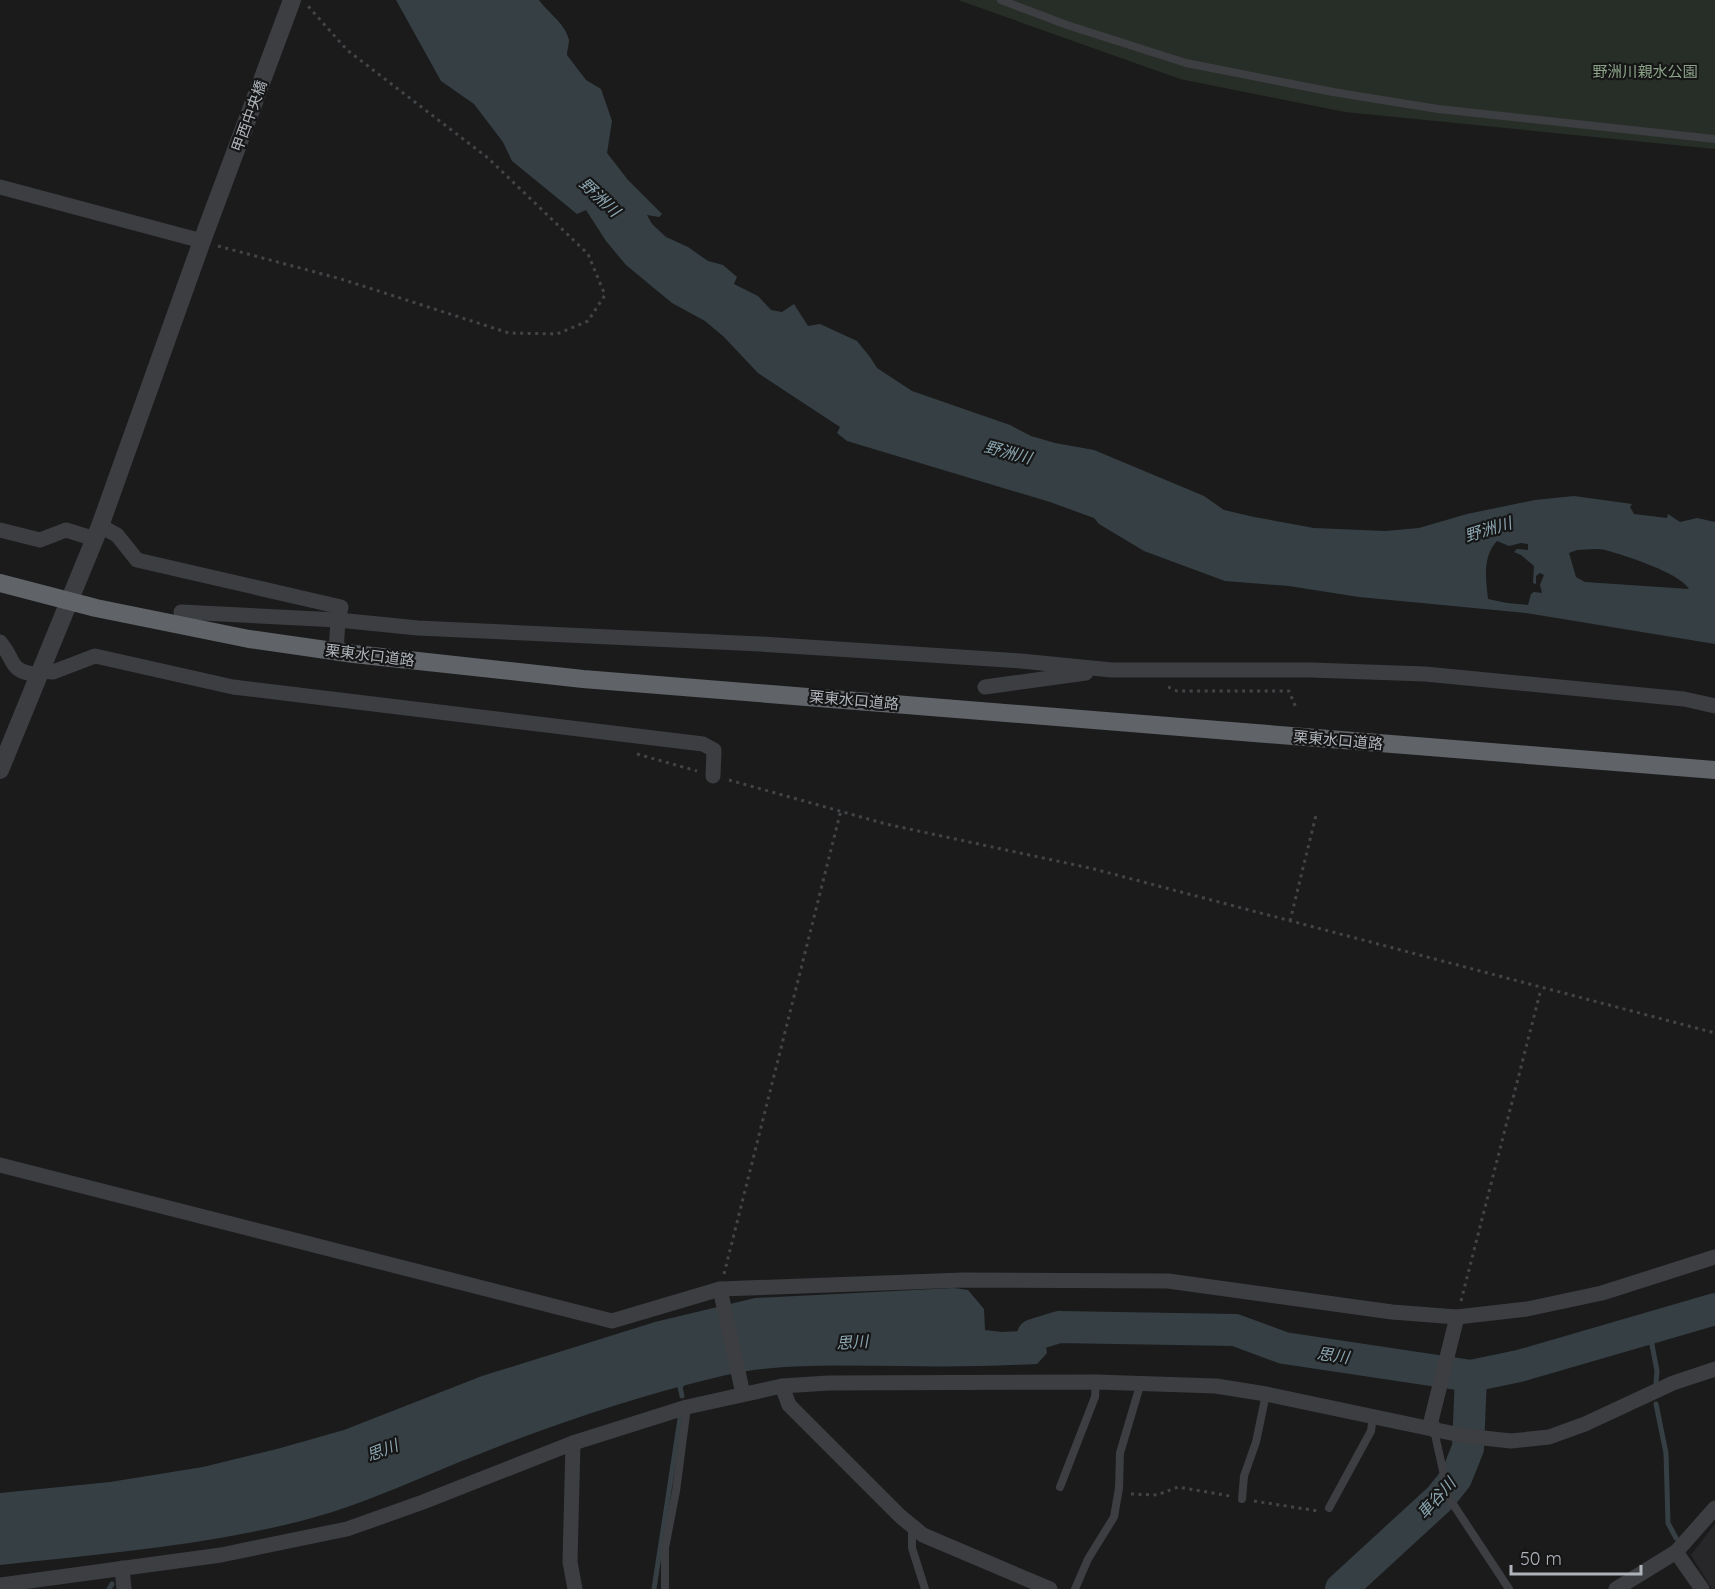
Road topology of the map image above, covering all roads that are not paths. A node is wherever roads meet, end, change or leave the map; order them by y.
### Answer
1 (292, 0) edge
2 (1001, 0) edge
3 (1715, 139) edge
4 (0, 187) edge
5 (204, 237) junction
6 (0, 530) edge
7 (98, 532) junction
8 (0, 583) edge
9 (70, 600) junction
10 (181, 612) dead end
11 (338, 620) junction
12 (0, 642) edge
13 (336, 652) junction
14 (1112, 670) junction
15 (40, 673) junction
16 (985, 687) dead end
17 (1715, 706) edge
18 (0, 770) edge
19 (1715, 770) edge
20 (713, 776) road end
21 (0, 1165) edge
22 (1715, 1257) edge
23 (721, 1294) junction
24 (1457, 1319) junction
25 (1715, 1370) edge
26 (1096, 1382) junction
27 (1141, 1382) junction
28 (782, 1386) junction
29 (742, 1390) junction
30 (1266, 1394) junction
31 (687, 1407) junction
32 (1373, 1416) junction
33 (1433, 1425) junction
34 (573, 1443) junction
35 (1060, 1487) dead end
36 (1242, 1499) road end
37 (1329, 1508) road end
38 (1715, 1509) edge
39 (912, 1525) junction
40 (1676, 1552) junction
41 (122, 1568) junction
42 (0, 1585) edge
43 (124, 1589) edge
44 (575, 1589) edge
45 (665, 1589) edge
46 (925, 1589) edge
47 (1050, 1589) edge
48 (1075, 1589) edge
49 (1509, 1589) edge
50 (1616, 1589) edge
51 (1702, 1589) edge

1 - 5 street, 甲西中央橋
2 - 3 lane
4 - 5 street
5 - 7 street, 甲西中央橋
6 - 7 street
7 - 9 street, 甲西中央橋
7 - 11 street
8 - 9 highway, 栗東水口道路
9 - 13 highway, 栗東水口道路
9 - 15 street, 甲西中央橋
10 - 11 street
11 - 13 street
11 - 14 street
12 - 15 street
13 - 19 highway, 栗東水口道路
14 - 16 street
14 - 17 street
15 - 18 street, 甲西中央橋
15 - 20 street
21 - 23 street
22 - 24 street
23 - 24 street
23 - 29 street
24 - 33 street
25 - 33 street
26 - 27 street
26 - 28 street
26 - 35 lane
27 - 30 street
27 - 48 lane
28 - 29 street
28 - 39 street
29 - 31 street
30 - 32 street
30 - 36 lane
31 - 34 street
31 - 45 lane
32 - 33 street
32 - 37 lane
33 - 49 lane
34 - 41 street
34 - 44 street
38 - 40 street
39 - 46 lane
39 - 47 street
40 - 50 street
40 - 51 street
41 - 42 street
41 - 43 street

